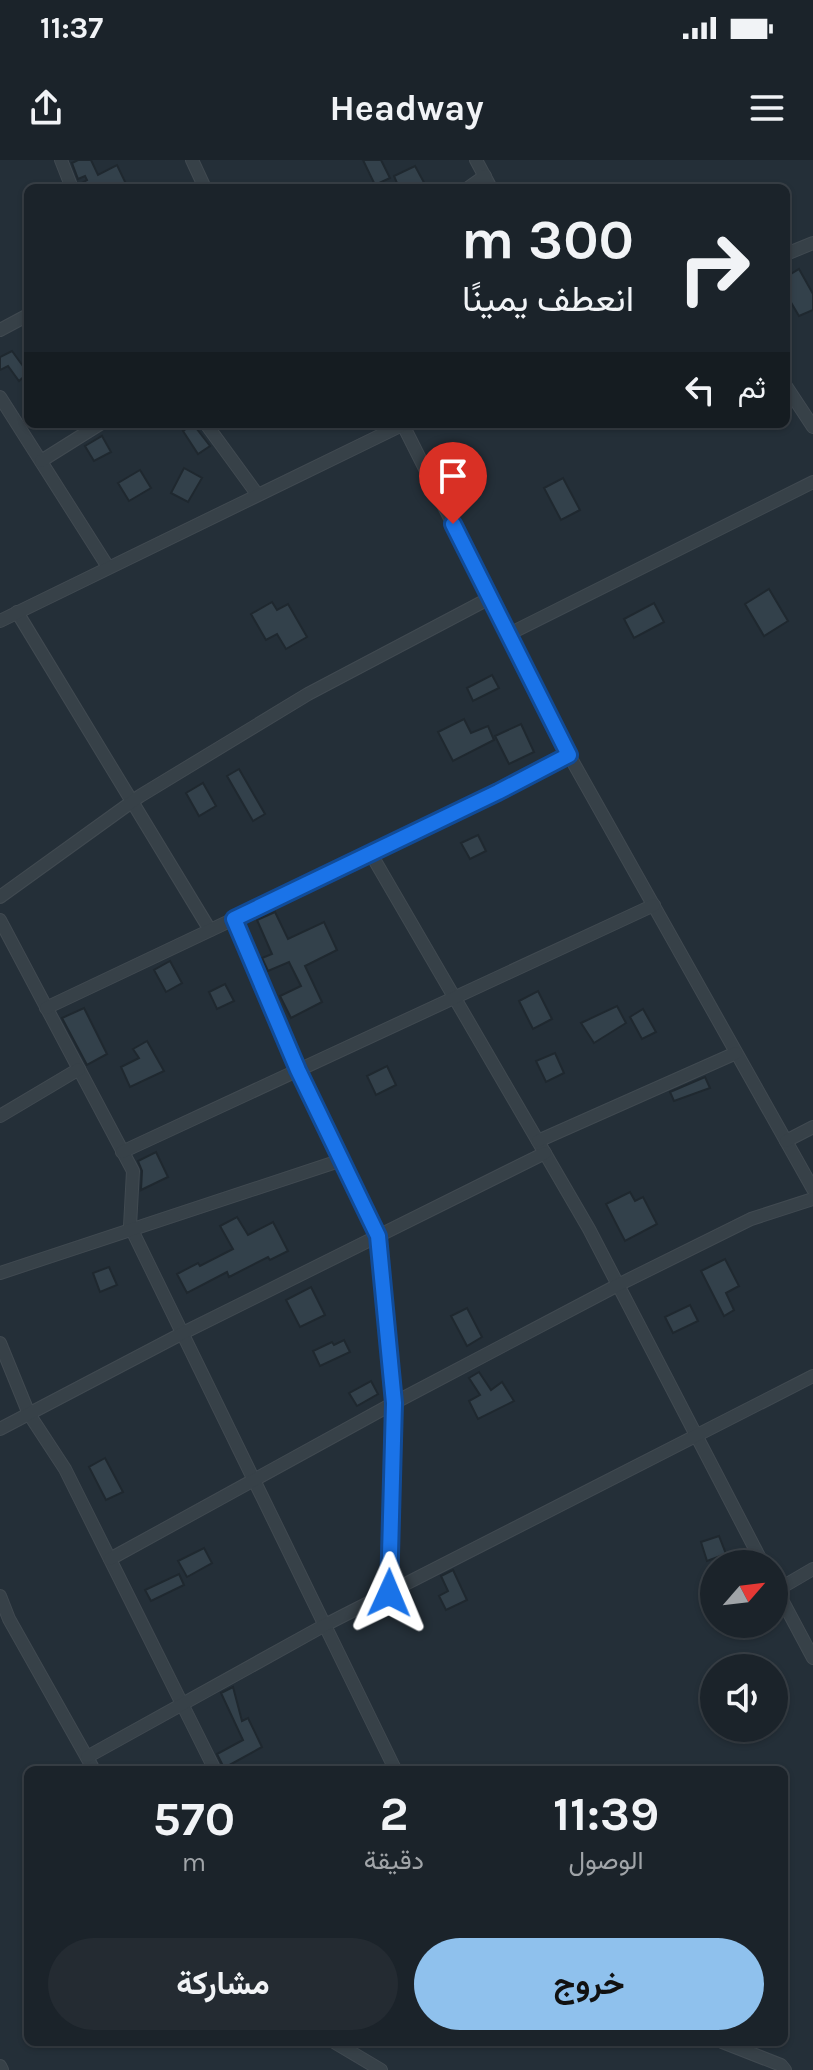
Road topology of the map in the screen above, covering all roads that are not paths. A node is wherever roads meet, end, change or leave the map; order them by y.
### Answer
1 (61, 160) edge
2 (192, 160) edge
3 (476, 160) edge
4 (488, 182) edge
5 (70, 184) edge
6 (203, 184) edge
7 (813, 243) edge
8 (790, 252) edge
9 (24, 317) edge
10 (0, 330) edge
11 (790, 392) edge
12 (0, 397) edge
13 (813, 427) edge
14 (94, 428) edge
15 (209, 428) edge
16 (392, 428) edge
17 (400, 428) edge
18 (41, 461) junction
19 (813, 482) edge
20 (257, 494) junction
21 (108, 567) junction
22 (490, 598) junction
23 (17, 612) junction
24 (0, 621) edge
25 (509, 634) junction
26 (569, 755) junction
27 (132, 802) junction
28 (371, 854) junction
29 (0, 897) edge
30 (654, 905) junction
31 (234, 919) junction
32 (0, 920) edge
33 (210, 930) junction
34 (455, 998) junction
35 (46, 1008) junction
36 (736, 1053) junction
37 (79, 1069) junction
38 (298, 1070) junction
39 (0, 1116) edge
40 (813, 1127) edge
41 (786, 1141) junction
42 (542, 1147) junction
43 (122, 1152) junction
44 (342, 1160) junction
45 (813, 1189) edge
46 (813, 1199) edge
47 (132, 1230) junction
48 (378, 1236) junction
49 (0, 1273) edge
50 (618, 1285) junction
51 (183, 1333) junction
52 (0, 1343) edge
53 (813, 1376) edge
54 (394, 1403) junction
55 (29, 1414) junction
56 (0, 1429) edge
57 (696, 1436) junction
58 (254, 1480) junction
59 (756, 1550) edge
60 (110, 1559) junction
61 (813, 1569) edge
62 (788, 1581) edge
63 (389, 1593) junction
64 (0, 1596) edge
65 (788, 1611) edge
66 (325, 1625) junction
67 (813, 1658) edge
68 (182, 1704) junction
69 (87, 1757) junction
70 (92, 1766) edge
71 (213, 1766) edge
72 (394, 1766) edge
73 (341, 2046) edge
74 (732, 2046) edge
75 (381, 2070) edge
76 (785, 2070) edge

1 - 5 street
2 - 6 street
3 - 4 street
7 - 8 street
9 - 10 street
11 - 13 street
12 - 18 street
14 - 18 street
15 - 20 street
16 - 20 street
17 - 22 street
18 - 21 street
19 - 25 street
20 - 21 street
21 - 23 street
22 - 25 street
22 - 27 street
23 - 24 street
23 - 27 street
25 - 26 street
26 - 28 street
26 - 30 street
27 - 29 street
27 - 33 street
28 - 31 street
28 - 34 street
30 - 34 street
30 - 36 street
31 - 33 street
31 - 38 street
32 - 35 street
33 - 35 street
34 - 38 street
34 - 42 street
35 - 37 street
36 - 41 street
36 - 42 street
37 - 39 street
37 - 43 street
38 - 43 street
38 - 44 street
40 - 41 street
41 - 45 street
42 - 48 street
42 - 50 street
43 - 47 street
44 - 47 street
44 - 48 street
46 - 50 street
47 - 49 street
47 - 51 street
48 - 51 street
48 - 54 street
50 - 54 street
50 - 57 street
51 - 55 street
51 - 58 street
52 - 55 street
53 - 57 street
54 - 58 street
54 - 63 street
55 - 56 street
55 - 60 street
57 - 59 street
57 - 63 street
58 - 60 street
58 - 66 street
60 - 68 street
61 - 62 street
63 - 66 street
64 - 69 street
65 - 67 street
66 - 68 street
66 - 72 street
68 - 69 street
68 - 71 street
69 - 70 street
73 - 75 street
74 - 76 street

